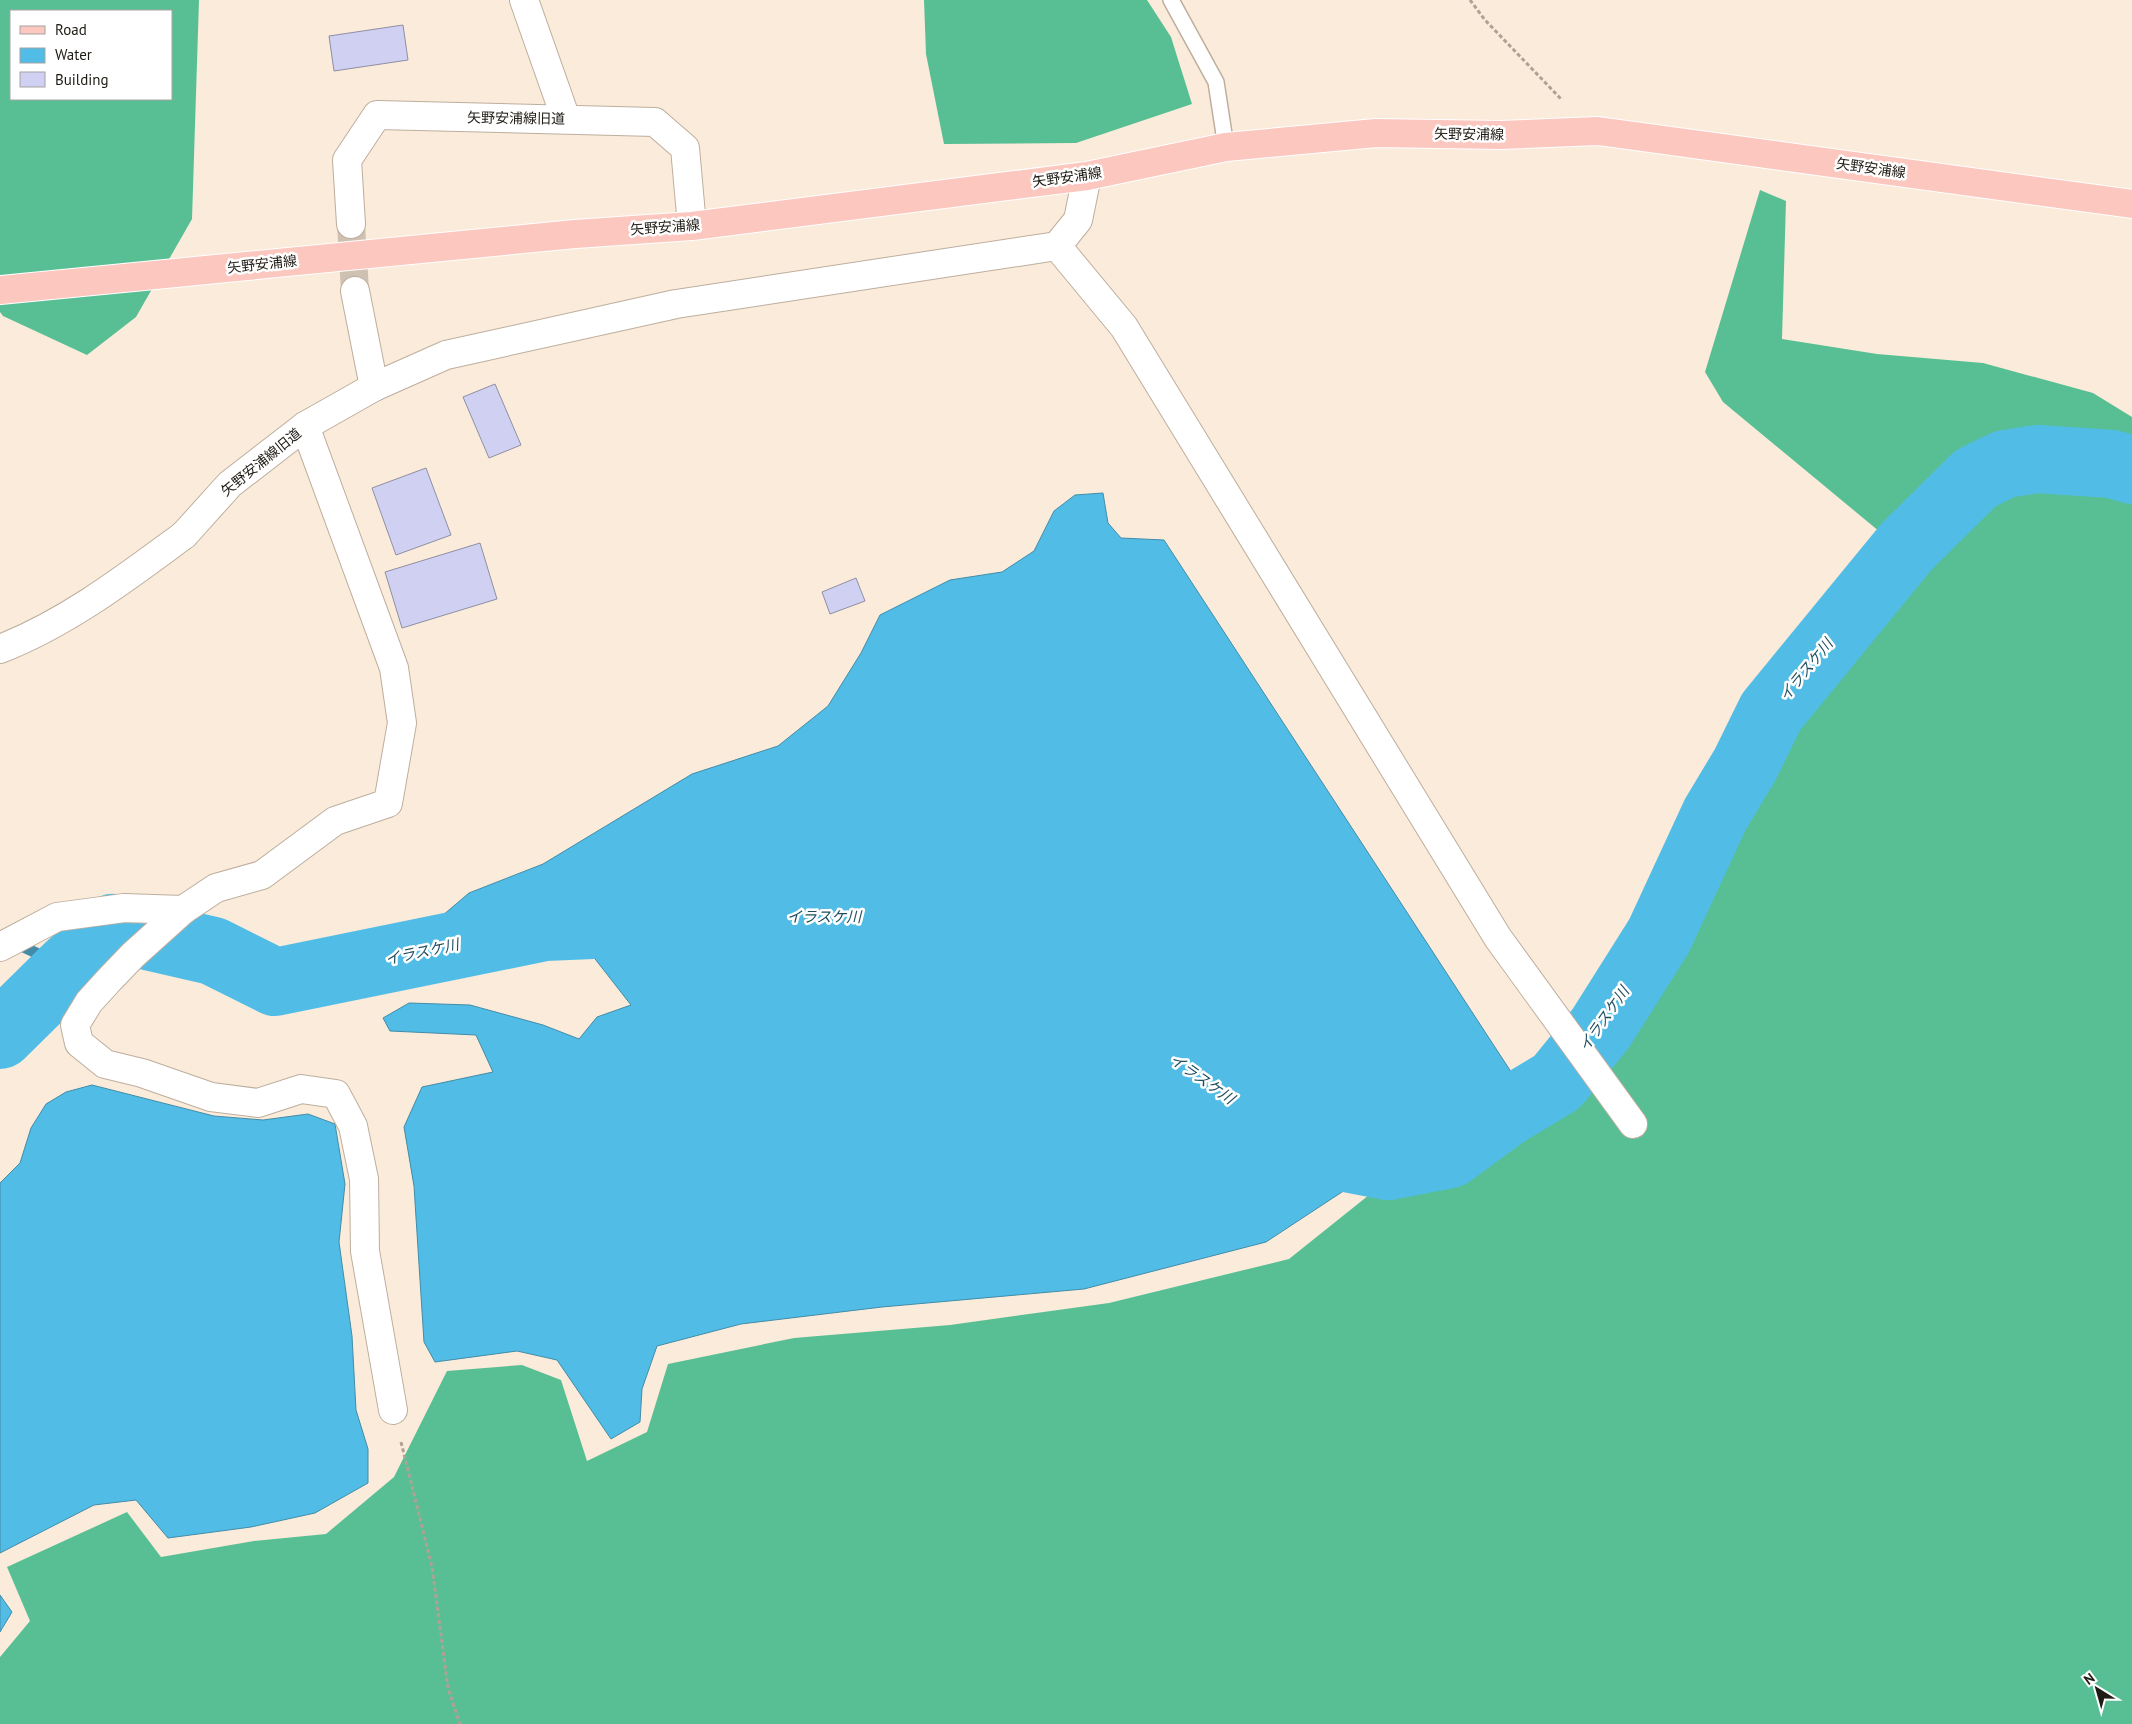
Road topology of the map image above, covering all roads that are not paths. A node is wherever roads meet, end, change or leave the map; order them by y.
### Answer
1 (524, 0) edge
2 (1171, 0) edge
3 (566, 119) junction
4 (1226, 147) junction
5 (1087, 176) junction
6 (2132, 204) edge
7 (351, 224) tunnel mouth
8 (692, 226) junction
9 (1057, 246) junction
10 (0, 290) edge
11 (355, 291) tunnel mouth
12 (374, 387) junction
13 (305, 426) junction
14 (0, 649) edge
15 (183, 910) junction
16 (0, 947) edge
17 (1633, 1124) dead end
18 (393, 1410) road end

1 - 3 street
2 - 4 lane
3 - 7 street, 矢野安浦線旧道
3 - 8 street, 矢野安浦線旧道
4 - 5 main road, 矢野安浦線
4 - 6 main road, 矢野安浦線
5 - 8 main road, 矢野安浦線
5 - 9 street
8 - 10 main road, 矢野安浦線
9 - 12 street, 矢野安浦線旧道
9 - 17 street
11 - 12 street
12 - 13 street, 矢野安浦線旧道
13 - 14 street, 矢野安浦線旧道
13 - 15 street
15 - 16 street
15 - 18 street

